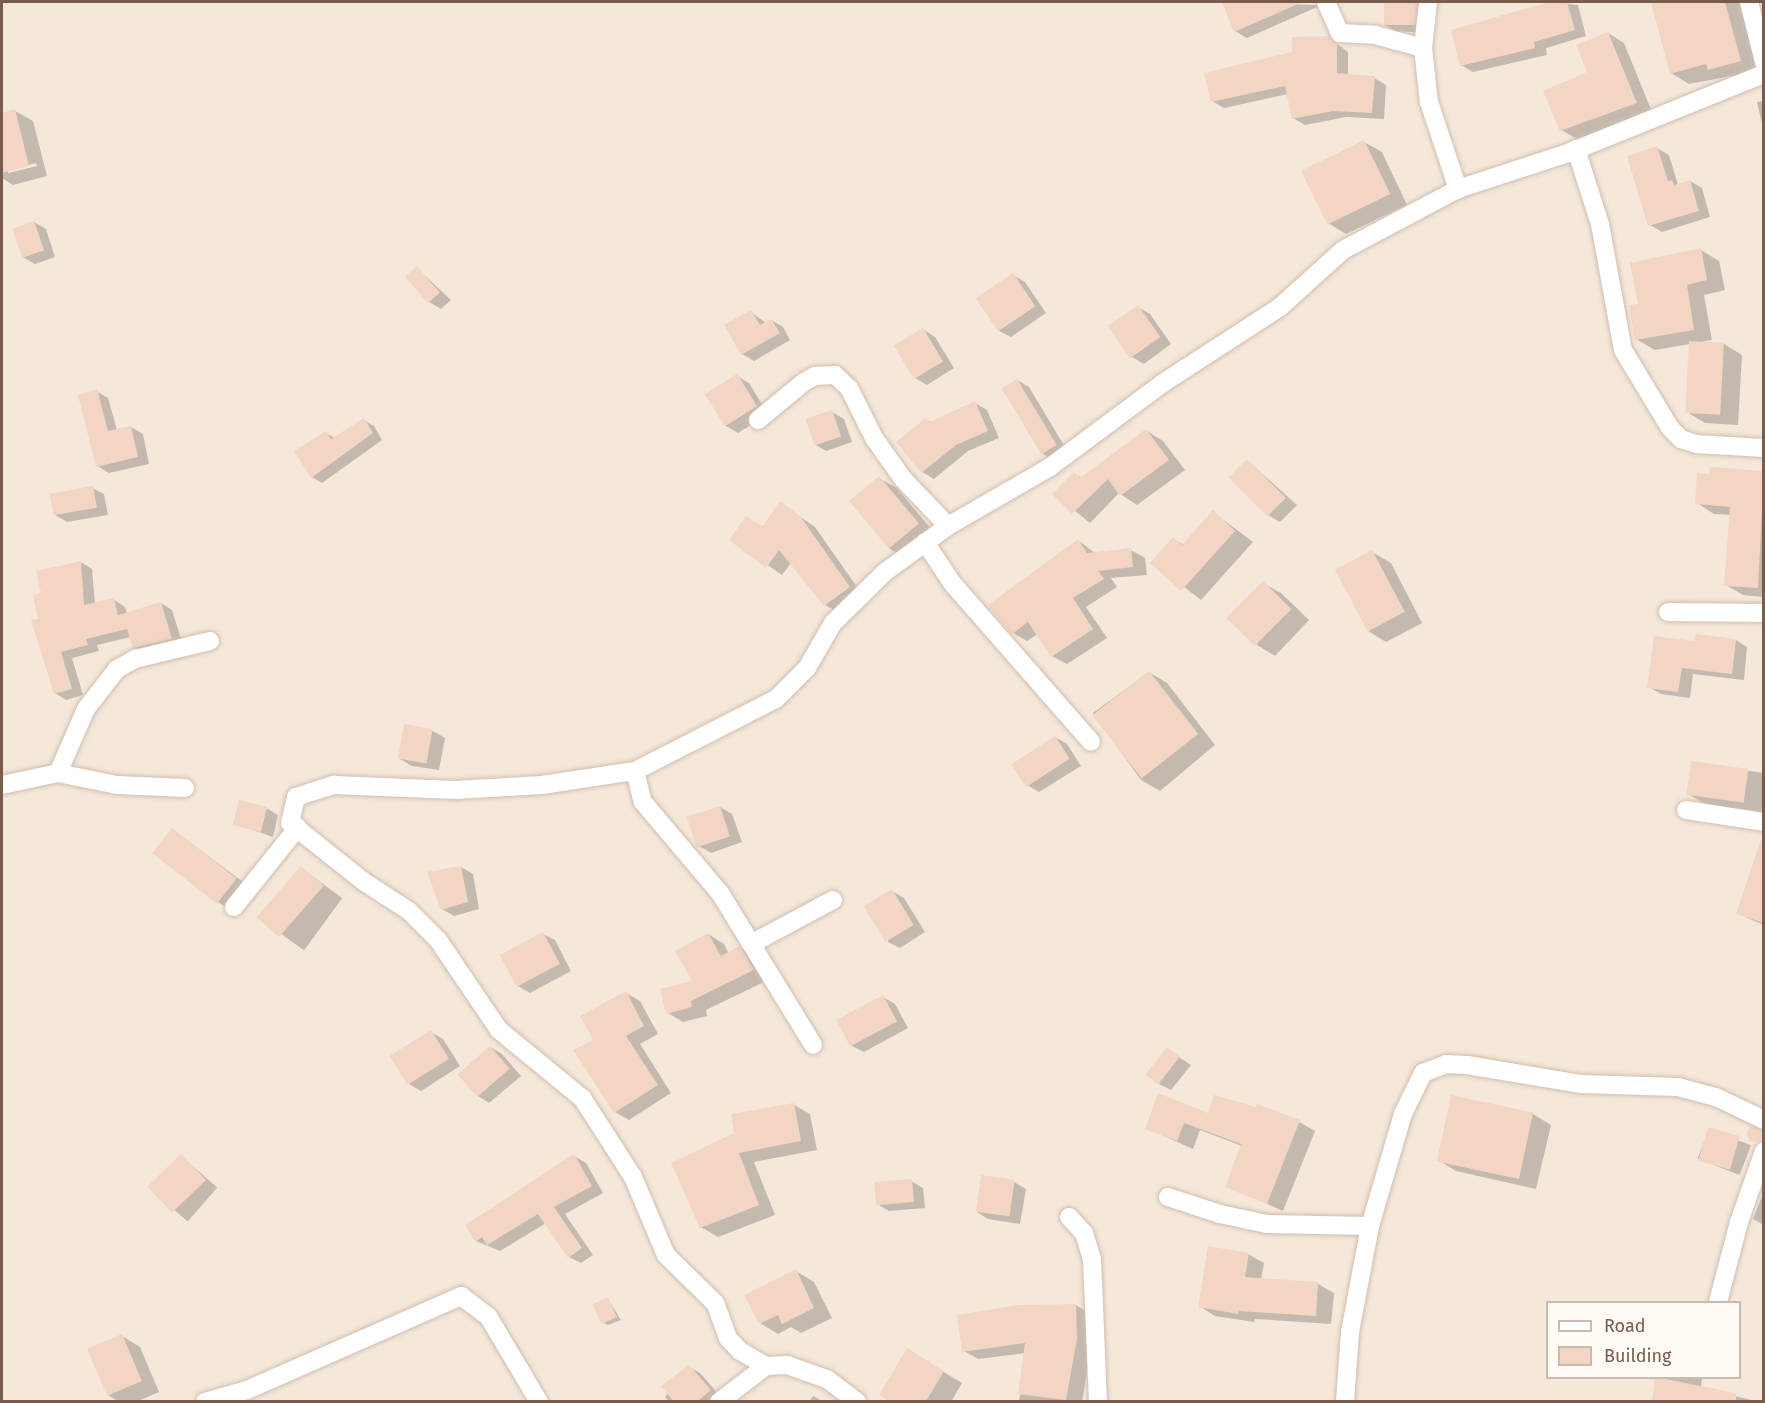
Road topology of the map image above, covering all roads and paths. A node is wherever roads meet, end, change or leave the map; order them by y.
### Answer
1 (1326, 2) edge
2 (1428, 2) edge
3 (1749, 2) edge
4 (1423, 48) junction
5 (1764, 62) edge
6 (1764, 74) edge
7 (1576, 150) junction
8 (1458, 189) junction
9 (758, 420) dead end
10 (1764, 448) edge
11 (948, 526) junction
12 (925, 542) junction
13 (1668, 612) dead end
14 (1764, 613) edge
15 (210, 641) dead end
16 (1090, 742) dead end
17 (634, 771) junction
18 (58, 773) junction
19 (2, 785) edge
20 (185, 788) dead end
21 (1686, 810) dead end
22 (1764, 822) edge
23 (298, 827) junction
24 (833, 900) dead end
25 (234, 907) dead end
26 (751, 944) junction
27 (813, 1045) dead end
28 (1764, 1120) edge
29 (1764, 1151) edge
30 (1168, 1197) dead end
31 (1069, 1217) dead end
32 (1370, 1226) junction
33 (1718, 1301) edge
34 (766, 1366) junction
35 (205, 1401) edge
36 (538, 1401) edge
37 (719, 1401) edge
38 (857, 1401) edge
39 (1098, 1401) edge
40 (1345, 1401) edge

1 - 4 street
2 - 4 street
3 - 5 street
4 - 8 street
6 - 7 street
7 - 8 street
7 - 10 street
8 - 11 street
9 - 11 street
11 - 12 street
12 - 16 street
12 - 17 street
13 - 14 street
15 - 18 street
17 - 23 street
17 - 26 street
18 - 19 street
18 - 20 street
21 - 22 street
23 - 25 street
23 - 34 street
24 - 26 street
26 - 27 street
28 - 32 street
29 - 33 street
30 - 32 street
31 - 39 street
32 - 40 street
34 - 37 street
34 - 38 street
35 - 36 street

